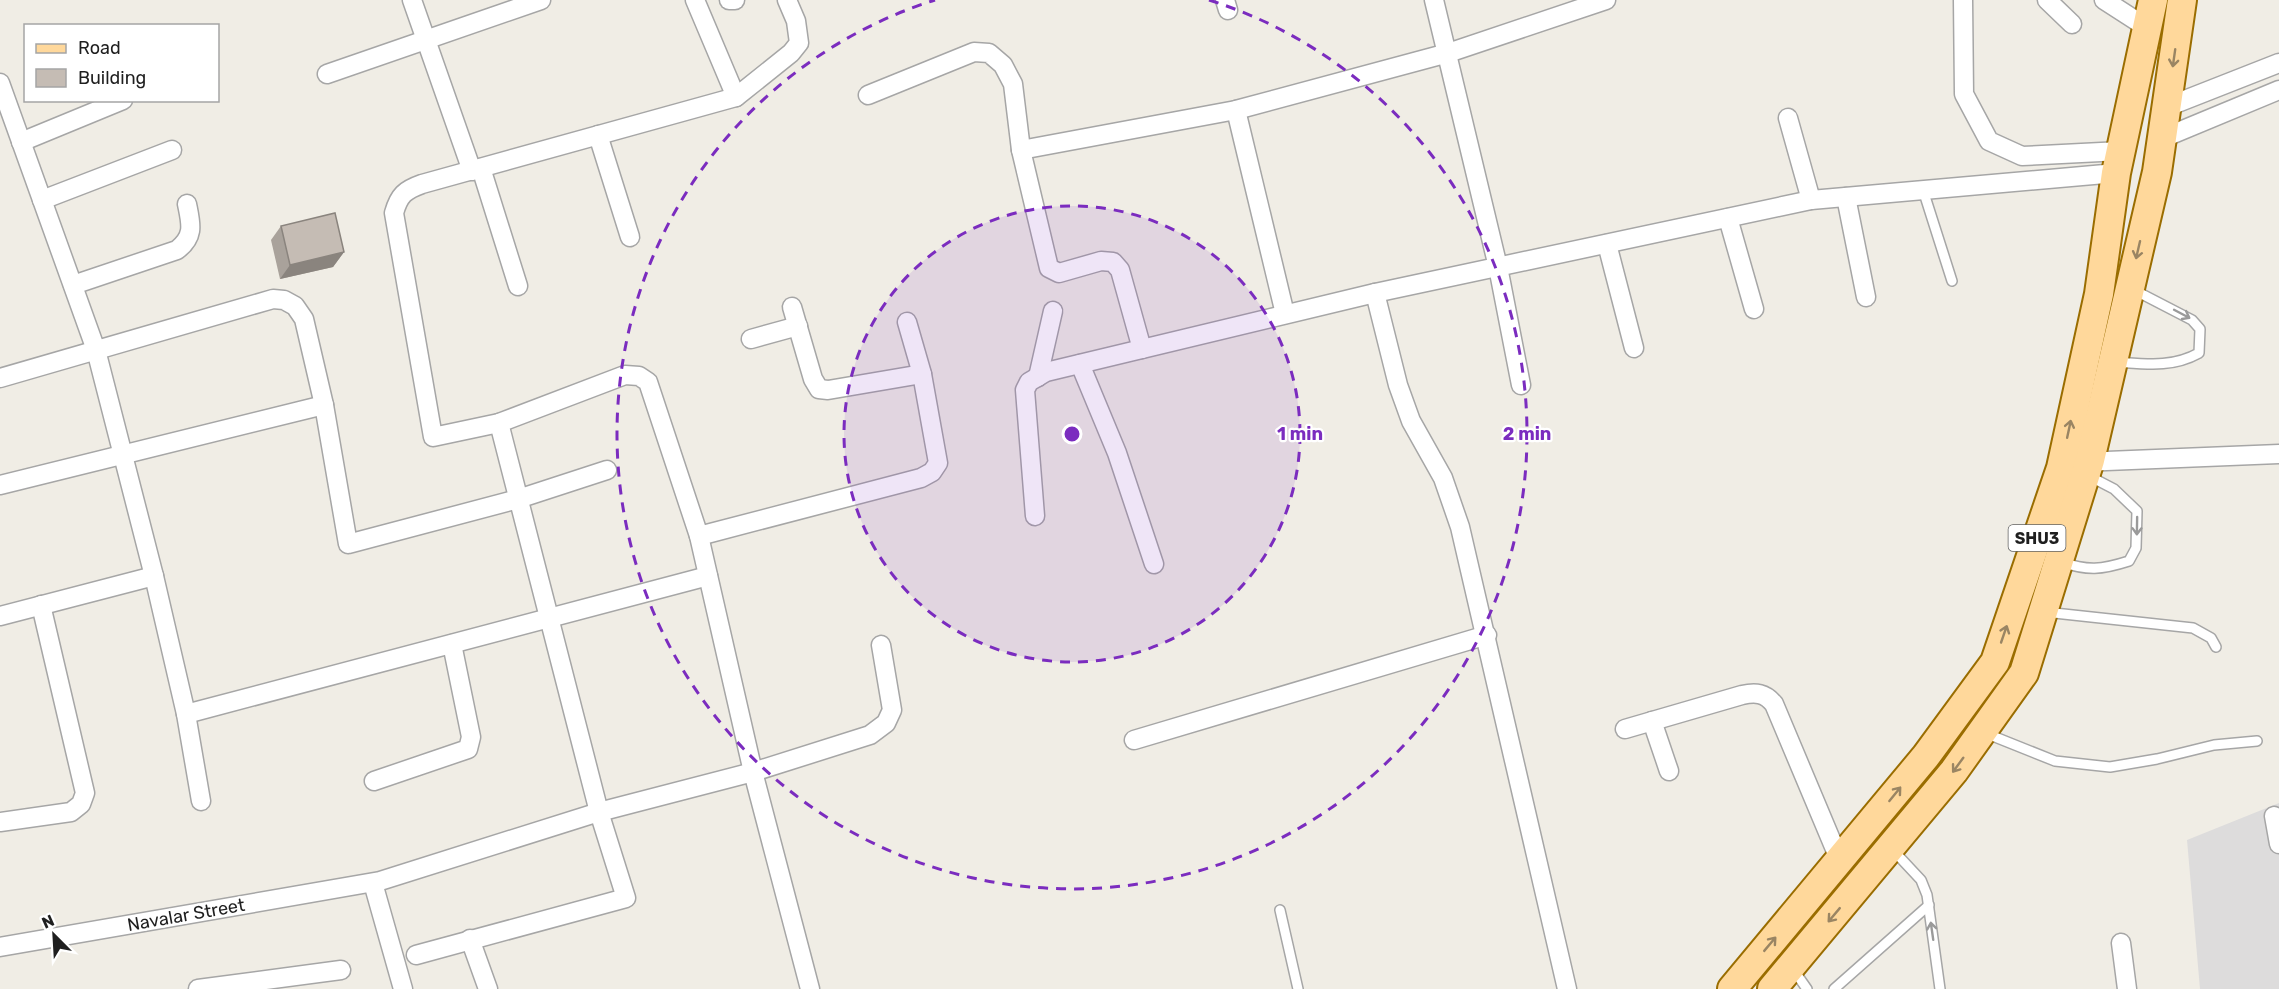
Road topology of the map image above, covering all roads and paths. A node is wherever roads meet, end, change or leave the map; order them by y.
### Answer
1 (412, 0) edge
2 (542, 0) edge
3 (695, 0) edge
4 (729, 0) edge
5 (735, 0) edge
6 (787, 0) edge
7 (1434, 0) edge
8 (1606, 0) edge
9 (1963, 0) edge
10 (2047, 0) edge
11 (2104, 0) edge
12 (2153, 0) edge
13 (2182, 0) edge
14 (2072, 24) dead end
15 (2149, 29) junction
16 (426, 41) junction
17 (1448, 53) junction
18 (2279, 63) edge
19 (327, 74) dead end
20 (0, 83) edge
21 (2279, 90) edge
22 (868, 95) dead end
23 (736, 97) junction
24 (118, 102) edge
25 (2167, 107) junction
26 (1236, 110) junction
27 (1788, 118) dead end
28 (598, 135) junction
29 (2161, 139) junction
30 (21, 142) junction
31 (172, 150) dead end
32 (1021, 150) junction
33 (2118, 162) junction
34 (477, 169) junction
35 (1923, 190) junction
36 (1846, 197) junction
37 (42, 200) junction
38 (1811, 200) junction
39 (187, 204) dead end
40 (1728, 218) junction
41 (630, 237) dead end
42 (1607, 244) junction
43 (1498, 267) junction
44 (1952, 281) dead end
45 (73, 285) junction
46 (518, 286) dead end
47 (2130, 288) junction
48 (1375, 293) junction
49 (1866, 297) dead end
50 (792, 307) dead end
51 (1754, 309) dead end
52 (1053, 311) dead end
53 (1285, 314) junction
54 (907, 321) dead end
55 (798, 326) junction
56 (751, 339) dead end
57 (1634, 348) dead end
58 (1142, 349) junction
59 (96, 350) junction
60 (2112, 362) junction
61 (1080, 364) junction
62 (922, 374) junction
63 (1038, 377) junction
64 (0, 378) edge
65 (1521, 385) dead end
66 (324, 405) junction
67 (498, 423) junction
68 (2279, 454) edge
69 (122, 455) junction
70 (2078, 467) junction
71 (607, 470) dead end
72 (0, 485) edge
73 (518, 499) junction
74 (1035, 516) dead end
75 (699, 536) junction
76 (2058, 561) junction
77 (1154, 564) dead end
78 (154, 576) junction
79 (708, 576) junction
80 (41, 605) junction
81 (2043, 612) junction
82 (0, 616) edge
83 (549, 619) junction
84 (1487, 635) junction
85 (452, 644) junction
86 (881, 645) dead end
87 (2216, 647) dead end
88 (186, 714) junction
89 (1652, 721) junction
90 (1625, 729) dead end
91 (1982, 732) junction
92 (1134, 740) dead end
93 (2257, 741) dead end
94 (1670, 771) dead end
95 (753, 772) junction
96 (374, 781) dead end
97 (201, 801) dead end
98 (599, 812) junction
99 (2274, 816) dead end
100 (0, 822) edge
101 (2279, 844) edge
102 (1891, 847) junction
103 (1840, 861) junction
104 (373, 883) junction
105 (1929, 906) junction
106 (1280, 910) dead end
107 (470, 939) junction
108 (2121, 943) dead end
109 (0, 947) edge
110 (416, 955) dead end
111 (340, 970) dead end
112 (1799, 978) edge
113 (198, 989) edge
114 (403, 989) edge
115 (488, 989) edge
116 (810, 989) edge
117 (1298, 989) edge
118 (1567, 989) edge
119 (1732, 989) edge
120 (1772, 989) edge
121 (1834, 989) edge
122 (1940, 989) edge
123 (2127, 989) edge

1 - 16 street
2 - 16 street
3 - 23 street
4 - 5 street
6 - 23 street
7 - 17 street
8 - 17 street
9 - 33 street
10 - 14 street
11 - 15 street
12 - 15 main road, SHU3
13 -> 25 main road, SHU3
15 - 33 main road, SHU3
16 - 19 street
16 - 34 street
17 - 26 street
17 - 43 street
18 - 25 street
20 - 30 street
21 - 29 street
22 - 32 street
23 - 28 street
24 - 30 street
25 - 29 main road, SHU3
26 - 32 street
26 - 53 street
27 - 38 street
28 - 34 street
28 - 41 street
29 -> 47 main road, SHU3
30 - 37 street
31 - 37 street
32 - 58 street
33 - 35 street
70 -> 33 main road, SHU3
34 - 46 street
34 - 67 street
35 - 36 street
35 - 44 lane
36 - 38 street
36 - 49 street
37 - 45 street
38 - 40 street
39 - 45 street
40 - 42 street
40 - 51 street
42 - 43 street
42 - 57 street
43 - 48 street
43 - 65 street
45 - 59 street
47 - 60 main road, SHU3
47 -> 60 lane
48 - 53 street
48 - 84 street
50 - 55 street
52 - 63 street
53 - 58 street
54 - 62 street
55 - 56 street
55 - 62 street
58 - 61 street
59 - 64 street
59 - 66 street
59 - 69 street
60 - 70 main road, SHU3
61 - 63 street
61 - 77 street
62 - 75 street
63 - 74 street
66 - 69 street
66 - 73 street
67 - 73 street
67 - 75 street
68 - 70 street
69 - 72 street
69 - 78 street
70 - 76 main road, SHU3
70 -> 76 lane
103 -> 70 main road, SHU3
71 - 73 street
73 - 83 street
75 - 79 street
76 - 81 main road, SHU3
78 - 80 street
78 - 88 street
79 - 83 street
79 - 95 street
80 - 82 street
80 - 100 street
81 - 87 lane
81 - 91 main road, SHU3
83 - 85 street
83 - 98 street
84 - 92 street
84 - 118 street
85 - 88 street
85 - 96 street
86 - 95 street, Navalar Street
88 - 97 street
89 - 90 street
89 - 94 street
89 - 103 street
91 - 93 lane
91 -> 102 main road, SHU3
95 - 98 street, Navalar Street
95 - 116 street
98 - 104 street, Navalar Street
98 - 107 street
99 - 101 street
102 - 105 lane
102 -> 112 main road, SHU3
119 -> 103 main road, SHU3
104 - 109 street, Navalar Street
104 - 114 street
105 - 121 lane
122 -> 105 lane
106 - 117 lane
107 - 110 street
107 - 115 street
108 - 123 street
111 - 113 street
112 - 120 main road, SHU3

